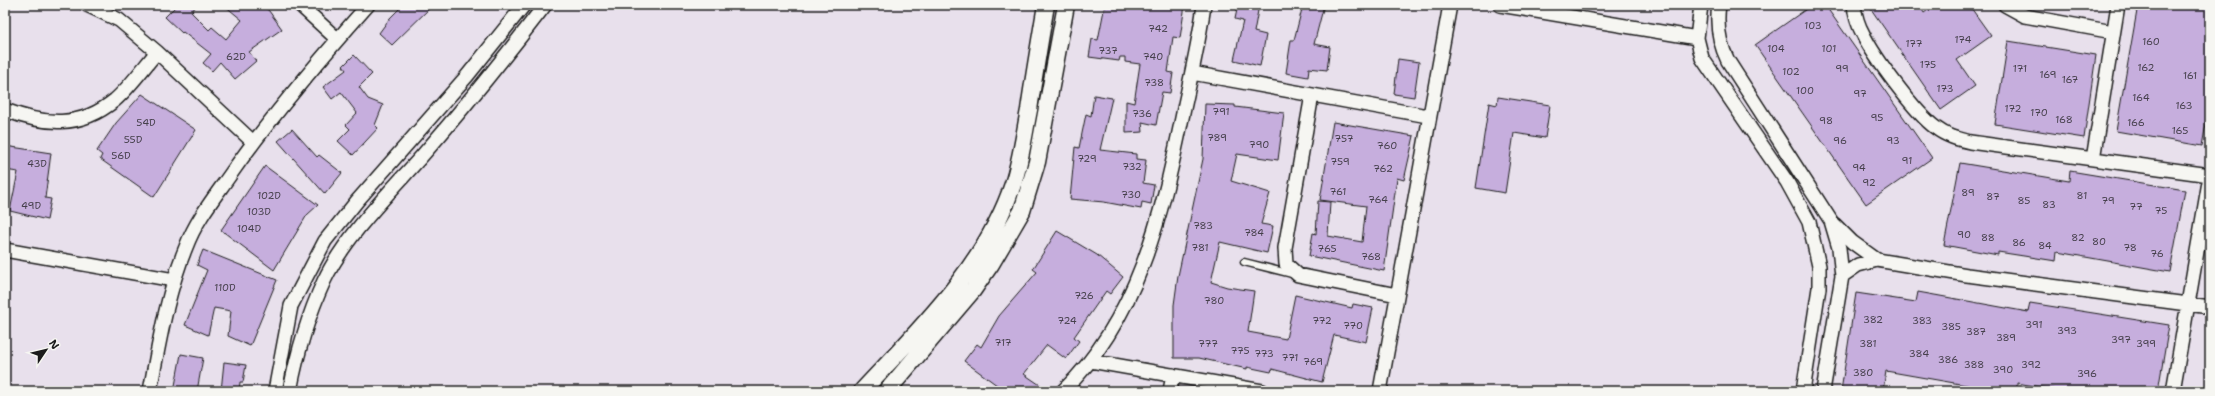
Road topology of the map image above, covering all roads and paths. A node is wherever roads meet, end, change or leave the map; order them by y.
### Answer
1 (87, 5) edge
2 (300, 5) edge
3 (368, 5) edge
4 (524, 5) edge
5 (545, 5) edge
6 (1046, 5) edge
7 (1066, 5) edge
8 (1204, 5) edge
9 (1450, 5) edge
10 (1500, 5) edge
11 (1701, 5) edge
12 (1719, 5) edge
13 (1854, 5) edge
14 (2005, 5) edge
15 (2118, 5) edge
16 (1570, 11) edge
17 (2114, 32) junction
18 (1697, 38) junction
19 (337, 39) junction
20 (158, 52) junction
21 (1192, 73) junction
22 (467, 76) junction
23 (481, 88) junction
24 (1312, 95) junction
25 (1031, 98) junction
26 (1049, 100) junction
27 (5, 110) edge
28 (1428, 116) junction
29 (253, 142) junction
30 (1785, 149) junction
31 (1771, 158) junction
32 (2093, 159) junction
33 (2210, 176) edge
34 (1831, 221) junction
35 (5, 250) edge
36 (1877, 260) junction
37 (1244, 262) dead end
38 (1298, 275) junction
39 (1842, 276) junction
40 (174, 280) junction
41 (1397, 295) junction
42 (2187, 304) junction
43 (2210, 307) edge
44 (1091, 361) junction
45 (1173, 375) junction
46 (150, 391) edge
47 (275, 391) edge
48 (290, 391) edge
49 (862, 391) edge
50 (886, 391) edge
51 (1064, 391) edge
52 (1170, 391) edge
53 (1262, 391) edge
54 (1380, 391) edge
55 (1803, 391) edge
56 (1823, 391) edge
57 (2173, 391) edge

1 - 20 street
2 - 19 street
3 - 19 street
4 - 22 street
5 - 23 street
6 - 25 street
7 - 26 street
8 - 21 street
9 - 28 street
10 - 16 street
11 - 18 street
12 - 30 street
13 - 32 street
14 - 17 street
15 - 17 street
16 - 18 street
17 - 32 street
18 - 31 street
19 - 29 street
20 - 27 street
20 - 29 street
21 - 24 street
21 - 44 street
22 - 23 street
22 - 47 street
23 - 48 street
24 - 28 street
24 - 38 street
25 - 26 street
25 - 49 street
26 - 50 street
28 - 41 street
29 - 40 street
30 - 31 street
30 - 34 street
31 - 55 street
32 - 33 street
33 - 42 street
34 - 36 street
34 - 39 street
35 - 40 street
36 - 39 street
36 - 42 street
37 - 38 lane
38 - 41 street
39 - 56 street
40 - 46 street
41 - 54 street
42 - 43 street
42 - 57 street
44 - 45 street
44 - 51 street
45 - 52 street
45 - 53 street

